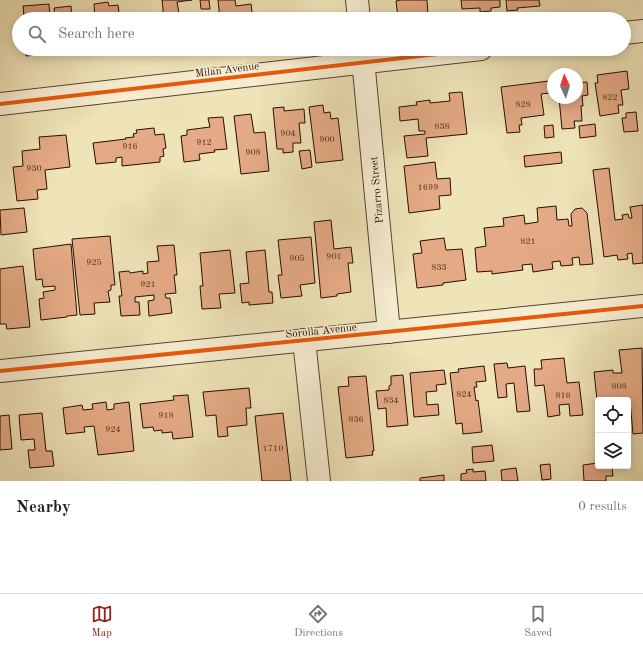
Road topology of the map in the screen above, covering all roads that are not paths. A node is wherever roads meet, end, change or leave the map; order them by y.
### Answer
1 (357, 0) edge
2 (358, 12) edge
3 (643, 31) edge
4 (631, 32) edge
5 (363, 56) edge
6 (0, 104) edge
7 (643, 306) edge
8 (389, 332) junction
9 (304, 340) junction
10 (0, 372) edge
11 (319, 481) edge

1 - 2 street
3 - 4 street
5 - 6 street, Milan Avenue
5 - 8 street, Pizarro Street
7 - 8 street, Sorolla Avenue
8 - 9 street, Sorolla Avenue
9 - 10 street, Sorolla Avenue
9 - 11 street

